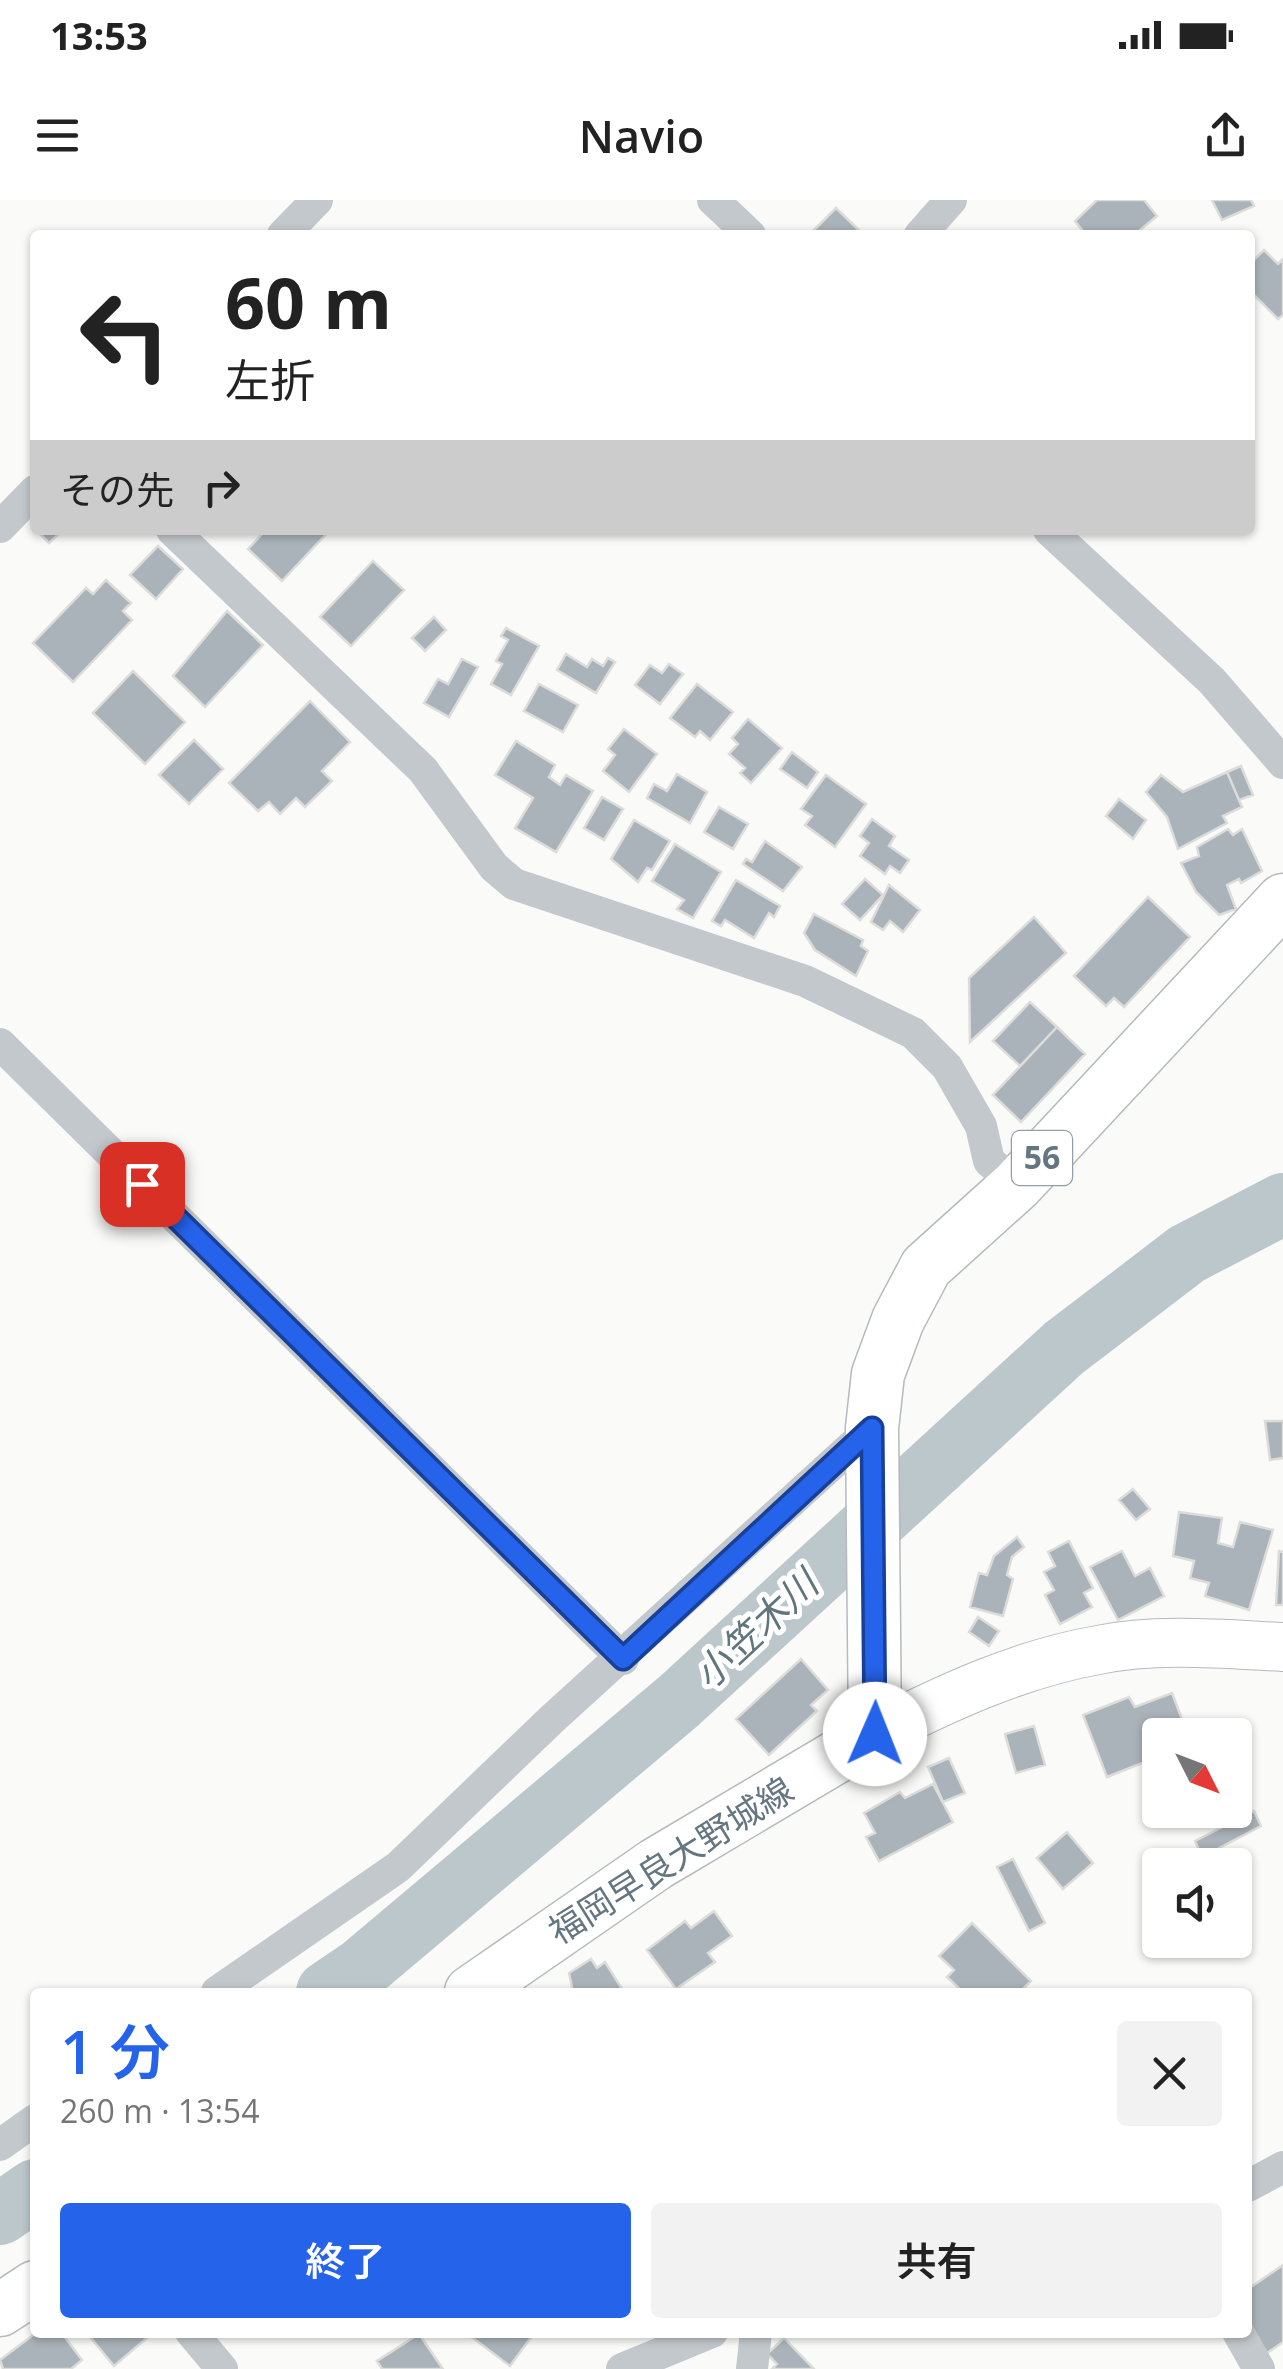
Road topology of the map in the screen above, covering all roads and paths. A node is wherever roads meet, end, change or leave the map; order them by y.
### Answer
1 (317, 200) edge
2 (714, 200) edge
3 (952, 200) edge
4 (288, 230) edge
5 (745, 230) edge
6 (925, 230) edge
7 (30, 496) edge
8 (0, 527) edge
9 (177, 535) edge
10 (1054, 535) edge
11 (1283, 763) edge
12 (1283, 900) edge
13 (0, 1044) edge
14 (1017, 1186) junction
15 (872, 1439) junction
16 (1283, 1646) edge
17 (623, 1659) junction
18 (875, 1734) junction
19 (222, 1988) edge
20 (477, 1988) edge
21 (30, 2124) edge
22 (0, 2145) edge
23 (1283, 2167) edge
24 (1252, 2184) edge
25 (30, 2290) edge
26 (0, 2310) edge
27 (197, 2338) edge
28 (697, 2338) edge
29 (755, 2338) edge
30 (1241, 2338) edge
31 (222, 2369) edge
32 (622, 2369) edge
33 (752, 2369) edge
34 (1259, 2369) edge

1 - 4 street
2 - 5 street
3 - 6 street
7 - 8 street
9 - 14 street
10 - 11 street
12 - 14 main road, 56
13 - 17 street
14 - 15 main road, 56
15 - 17 street
15 - 18 main road, 56
16 - 18 main road
17 - 19 street
18 - 20 main road, 福岡早良大野城線
21 - 22 street
23 - 24 street
25 - 26 main road
27 - 31 street
28 - 32 street
29 - 33 street
30 - 34 street

